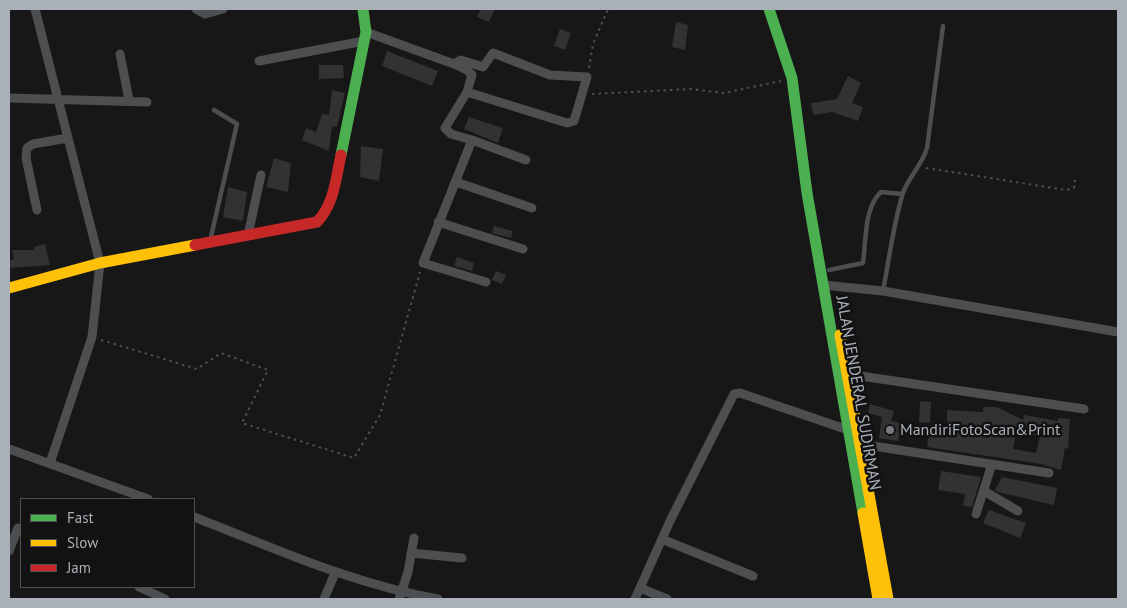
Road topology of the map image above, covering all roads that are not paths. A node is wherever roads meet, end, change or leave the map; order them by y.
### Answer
1 (35, 9) edge
2 (196, 9) edge
3 (223, 9) edge
4 (363, 9) edge
5 (769, 9) edge
6 (943, 26) dead end
7 (365, 37) junction
8 (120, 54) dead end
9 (260, 61) dead end
10 (454, 64) junction
11 (467, 92) junction
12 (9, 98) edge
13 (58, 99) junction
14 (129, 100) junction
15 (147, 102) dead end
16 (214, 110) dead end
17 (799, 114) junction
18 (68, 138) junction
19 (472, 140) junction
20 (526, 160) dead end
21 (261, 175) dead end
22 (456, 182) junction
23 (902, 194) junction
24 (532, 208) dead end
25 (38, 210) dead end
26 (438, 222) junction
27 (248, 236) junction
28 (210, 242) junction
29 (523, 249) dead end
30 (100, 263) junction
31 (829, 270) junction
32 (486, 282) dead end
33 (827, 285) junction
34 (9, 288) edge
35 (883, 291) junction
36 (1118, 332) edge
37 (847, 374) junction
38 (1084, 408) dead end
39 (855, 436) junction
40 (9, 449) edge
41 (50, 463) junction
42 (992, 464) junction
43 (1049, 473) dead end
44 (984, 491) junction
45 (145, 498) edge
46 (1018, 511) dead end
47 (976, 514) dead end
48 (195, 517) edge
49 (9, 524) edge
50 (20, 529) edge
51 (414, 538) dead end
52 (664, 540) junction
53 (9, 551) edge
54 (411, 553) junction
55 (462, 558) dead end
56 (335, 573) junction
57 (753, 576) dead end
58 (141, 588) edge
59 (640, 588) junction
60 (399, 596) edge
61 (165, 599) edge
62 (324, 599) edge
63 (438, 599) edge
64 (635, 599) edge
65 (667, 599) edge
66 (878, 599) edge
67 (888, 599) edge

1 - 13 street
2 - 3 street
4 - 7 main road
5 - 17 main road
6 - 23 lane
7 - 9 street
7 - 10 street
7 - 27 main road
8 - 14 street
10 - 11 street
10 - 11 street
11 - 19 street
12 - 13 street
13 - 14 street
13 - 18 street
14 - 15 street
16 - 28 lane
17 - 31 main road
17 - 33 main road, JALAN JENDERAL SUDIRMAN
18 - 25 street
18 - 30 street
19 - 20 street
19 - 22 street
21 - 27 street
22 - 24 street
22 - 26 street
23 - 31 lane
23 - 35 lane
26 - 29 street
26 - 32 street
27 - 28 main road
28 - 30 main road
30 - 34 main road
30 - 41 street
31 - 33 main road
33 - 35 street
33 - 37 main road
33 - 39 main road, JALAN JENDERAL SUDIRMAN
35 - 36 street
37 - 38 street
37 - 39 main road
39 - 42 street
39 - 52 street
39 - 66 main road, JALAN JENDERAL SUDIRMAN
39 - 67 main road
40 - 41 street
41 - 45 street
42 - 43 street
42 - 44 street
44 - 46 street
44 - 47 street
48 - 56 street
49 - 50 street
50 - 53 street
51 - 54 street
52 - 57 street
52 - 59 street
54 - 55 street
54 - 60 street
56 - 60 street
56 - 62 street
58 - 61 street
59 - 64 street
59 - 65 street
60 - 63 street

